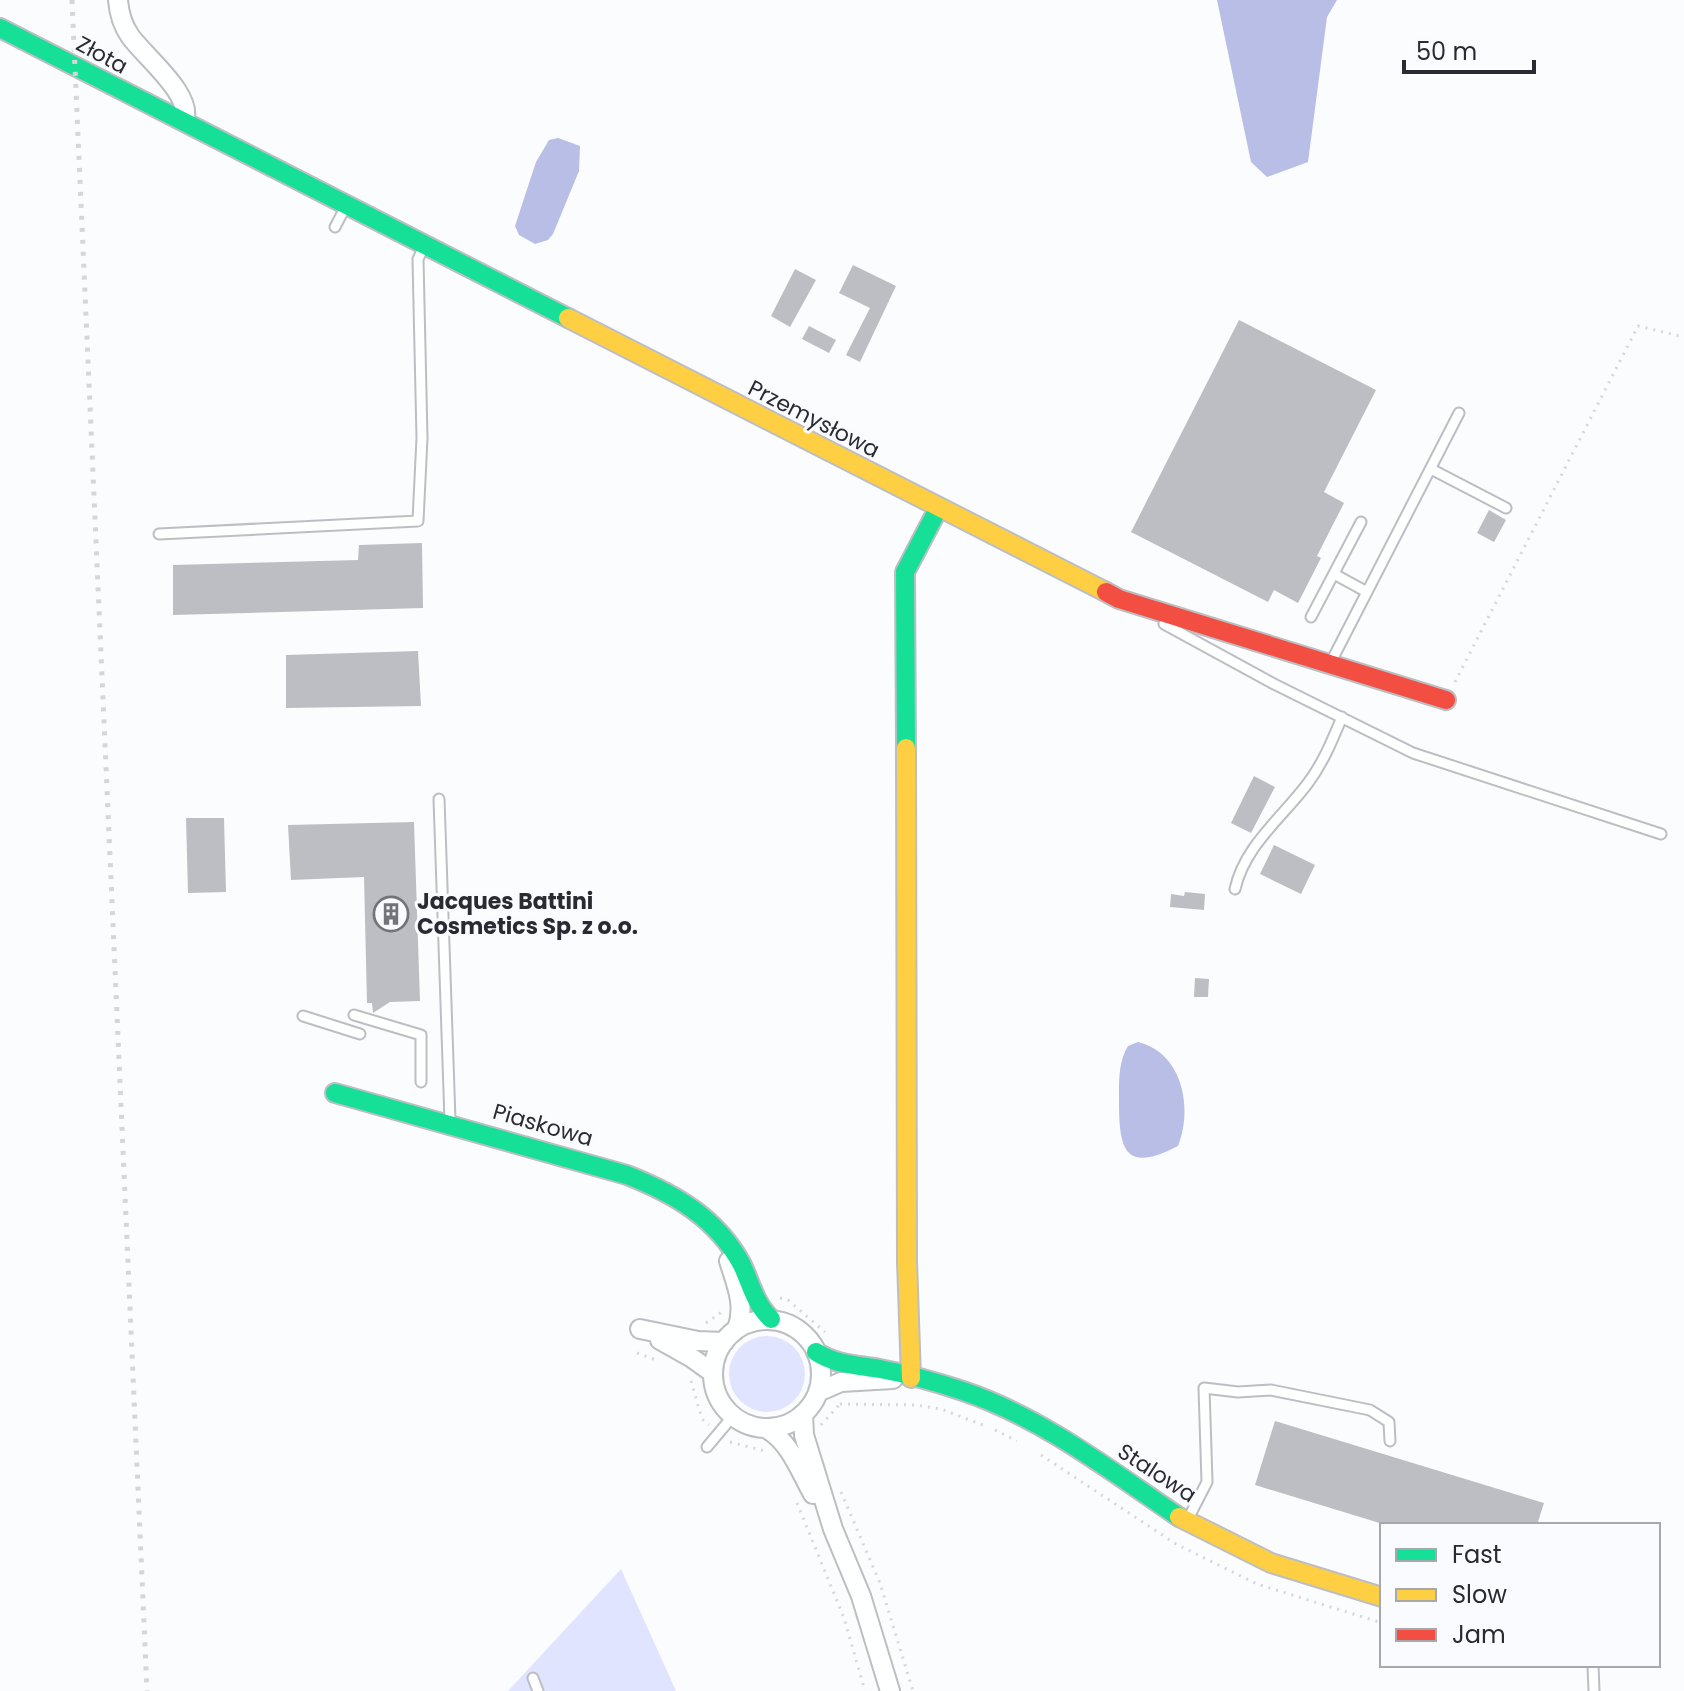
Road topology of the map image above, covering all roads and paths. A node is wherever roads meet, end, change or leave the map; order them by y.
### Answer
1 (118, 0) edge
2 (0, 28) edge
3 (184, 121) junction
4 (347, 204) junction
5 (335, 227) dead end
6 (425, 244) junction
7 (1684, 337) edge
8 (1459, 413) dead end
9 (1431, 469) junction
10 (1506, 508) dead end
11 (938, 509) junction
12 (1361, 522) dead end
13 (159, 534) dead end
14 (1334, 574) junction
15 (1367, 592) junction
16 (1119, 599) junction
17 (1311, 617) dead end
18 (1330, 665) junction
19 (1446, 700) joint
20 (1342, 717) junction
21 (439, 799) dead end
22 (1661, 834) dead end
23 (1235, 889) dead end
24 (354, 1015) dead end
25 (303, 1016) dead end
26 (360, 1034) dead end
27 (421, 1082) dead end
28 (335, 1093) dead end
29 (450, 1124) junction
30 (721, 1235) junction
31 (771, 1319) junction
32 (730, 1336) junction
33 (816, 1352) junction
34 (713, 1373) junction
35 (911, 1378) junction
36 (818, 1392) junction
37 (840, 1404) dead end
38 (803, 1414) junction
39 (733, 1416) junction
40 (767, 1429) junction
41 (1017, 1441) dead end
42 (1390, 1441) dead end
43 (707, 1447) dead end
44 (768, 1451) dead end
45 (1041, 1455) dead end
46 (774, 1456) dead end
47 (839, 1486) dead end
48 (798, 1504) dead end
49 (1187, 1522) junction
50 (833, 1529) junction
51 (1380, 1596) edge
52 (1380, 1622) edge
53 (1593, 1667) edge
54 (533, 1678) dead end
55 (538, 1691) edge
56 (865, 1691) edge
57 (890, 1691) edge
58 (913, 1691) edge
59 (1594, 1691) edge

1 - 3 street
2 - 3 street, Złota
3 - 4 street, Przemysłowa
4 - 5 lane
4 - 6 street, Przemysłowa
6 - 11 street, Przemysłowa
6 - 13 lane
7 - 19 path
8 - 9 lane
9 - 10 lane
9 - 15 lane
11 - 16 street, Przemysłowa
11 - 35 street
12 - 14 lane
14 - 15 lane
14 - 17 lane
15 - 18 lane
16 - 18 street, Przemysłowa
16 - 20 lane
18 - 19 street, Przemysłowa
20 - 22 lane
20 - 23 lane
21 - 29 lane
24 - 27 lane
25 - 26 lane
28 - 29 street, Piaskowa
29 - 30 street, Piaskowa
30 - 31 street, Piaskowa
30 - 32 street, Piaskowa
31 - 32 street
31 - 33 street
32 - 34 street, Piaskowa
32 - 34 street
33 - 35 street, Stalowa
33 - 36 street
34 - 39 street
35 - 36 street, Stalowa
35 - 49 street, Stalowa
36 - 38 street
37 - 41 path
38 - 40 street
38 - 50 street
39 - 40 street
39 - 43 lane
40 - 50 street
42 - 49 lane
44 - 46 path
45 - 52 path
47 - 58 path
48 - 56 path
49 - 51 street, Stalowa
50 - 57 street
53 - 59 lane
54 - 55 lane

